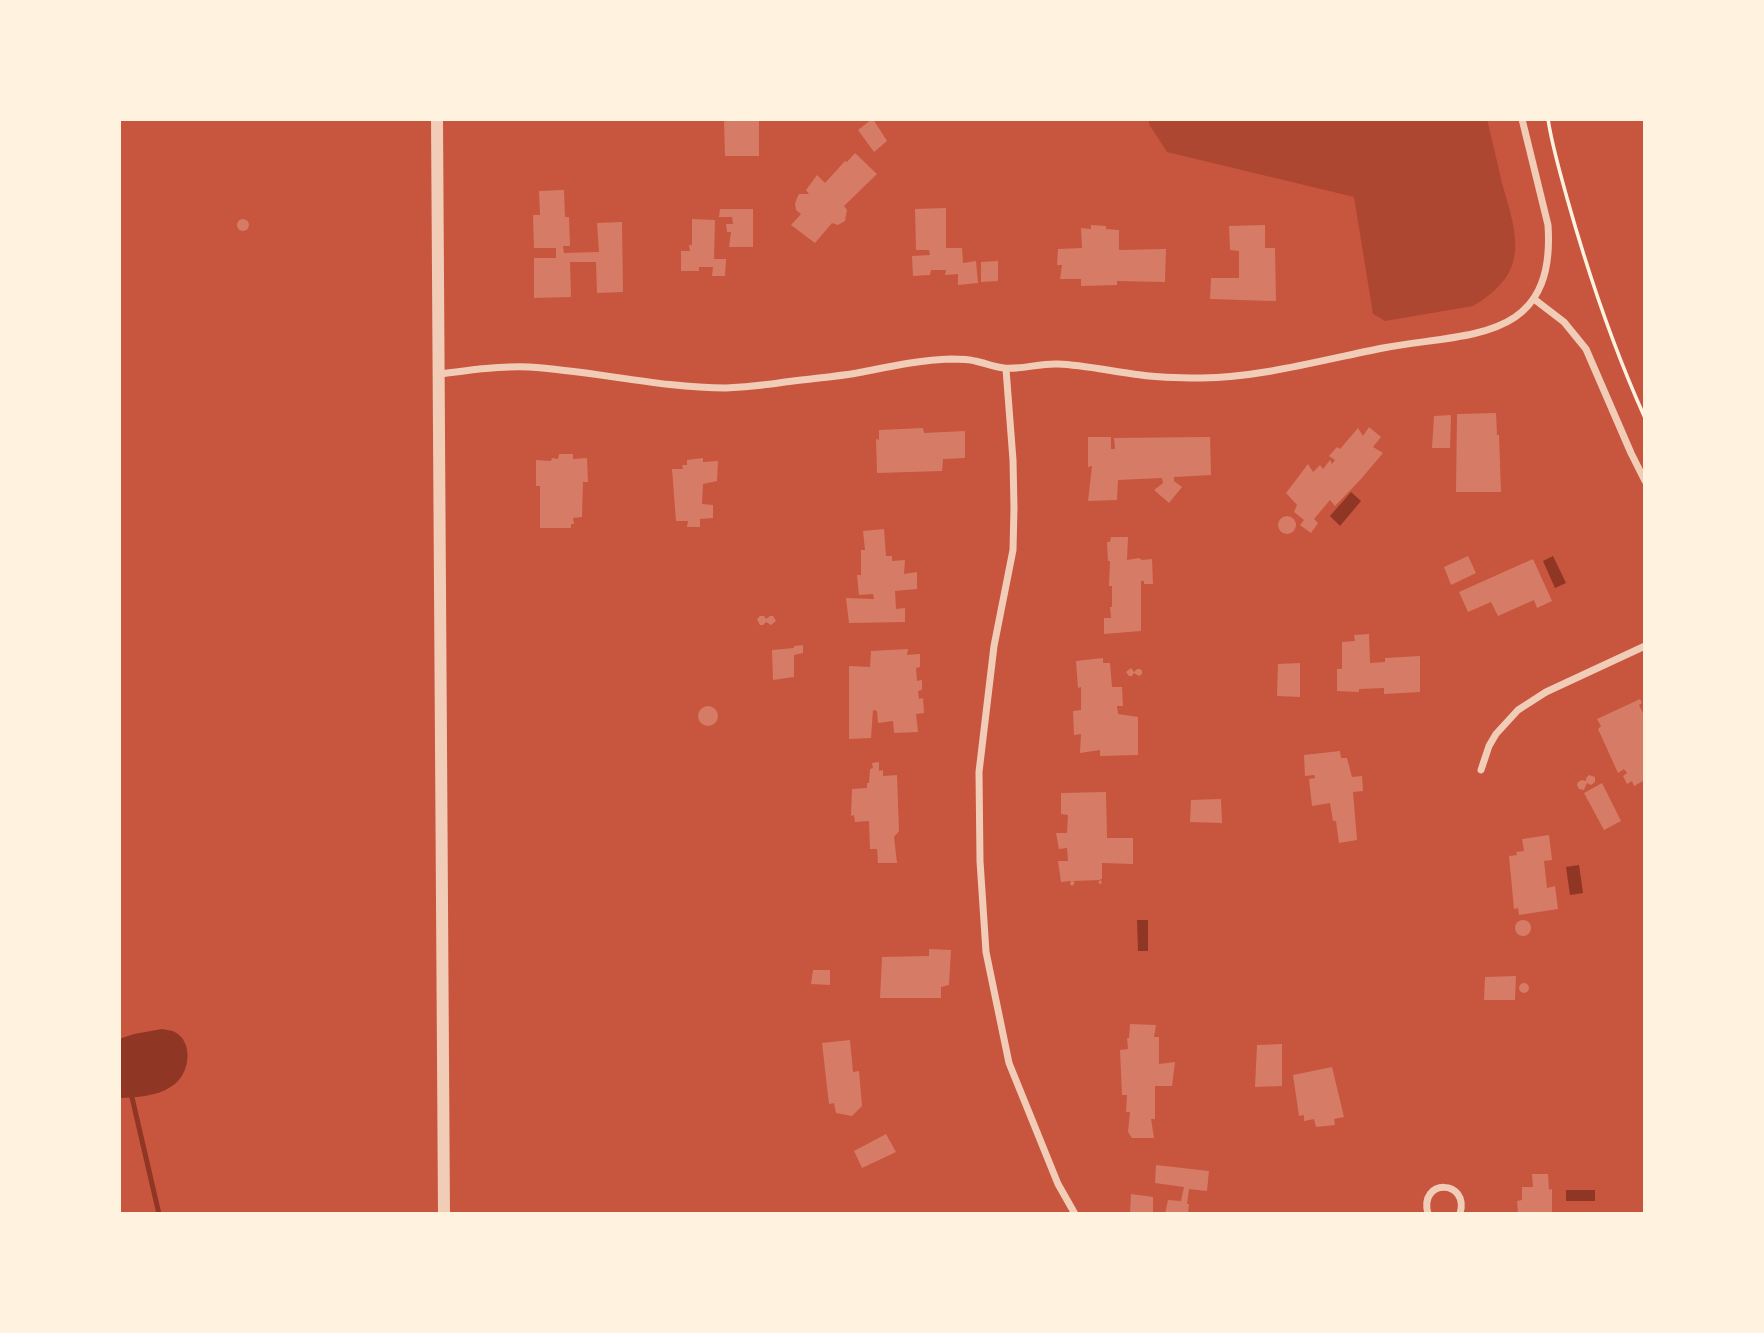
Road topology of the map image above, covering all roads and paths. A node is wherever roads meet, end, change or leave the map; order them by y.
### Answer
1 (437, 119) edge
2 (1522, 119) edge
3 (1548, 119) edge
4 (1534, 299) junction
5 (1006, 369) junction
6 (440, 374) junction
7 (1645, 418) edge
8 (1645, 481) edge
9 (1645, 646) edge
10 (1481, 770) dead end
11 (444, 1214) edge
12 (1075, 1214) edge
13 (1428, 1214) edge
14 (1460, 1214) edge

1 - 6 street
2 - 4 street
3 - 7 path
4 - 5 street
4 - 8 street
5 - 6 street
5 - 12 street
6 - 11 street
9 - 10 street
13 - 14 street

